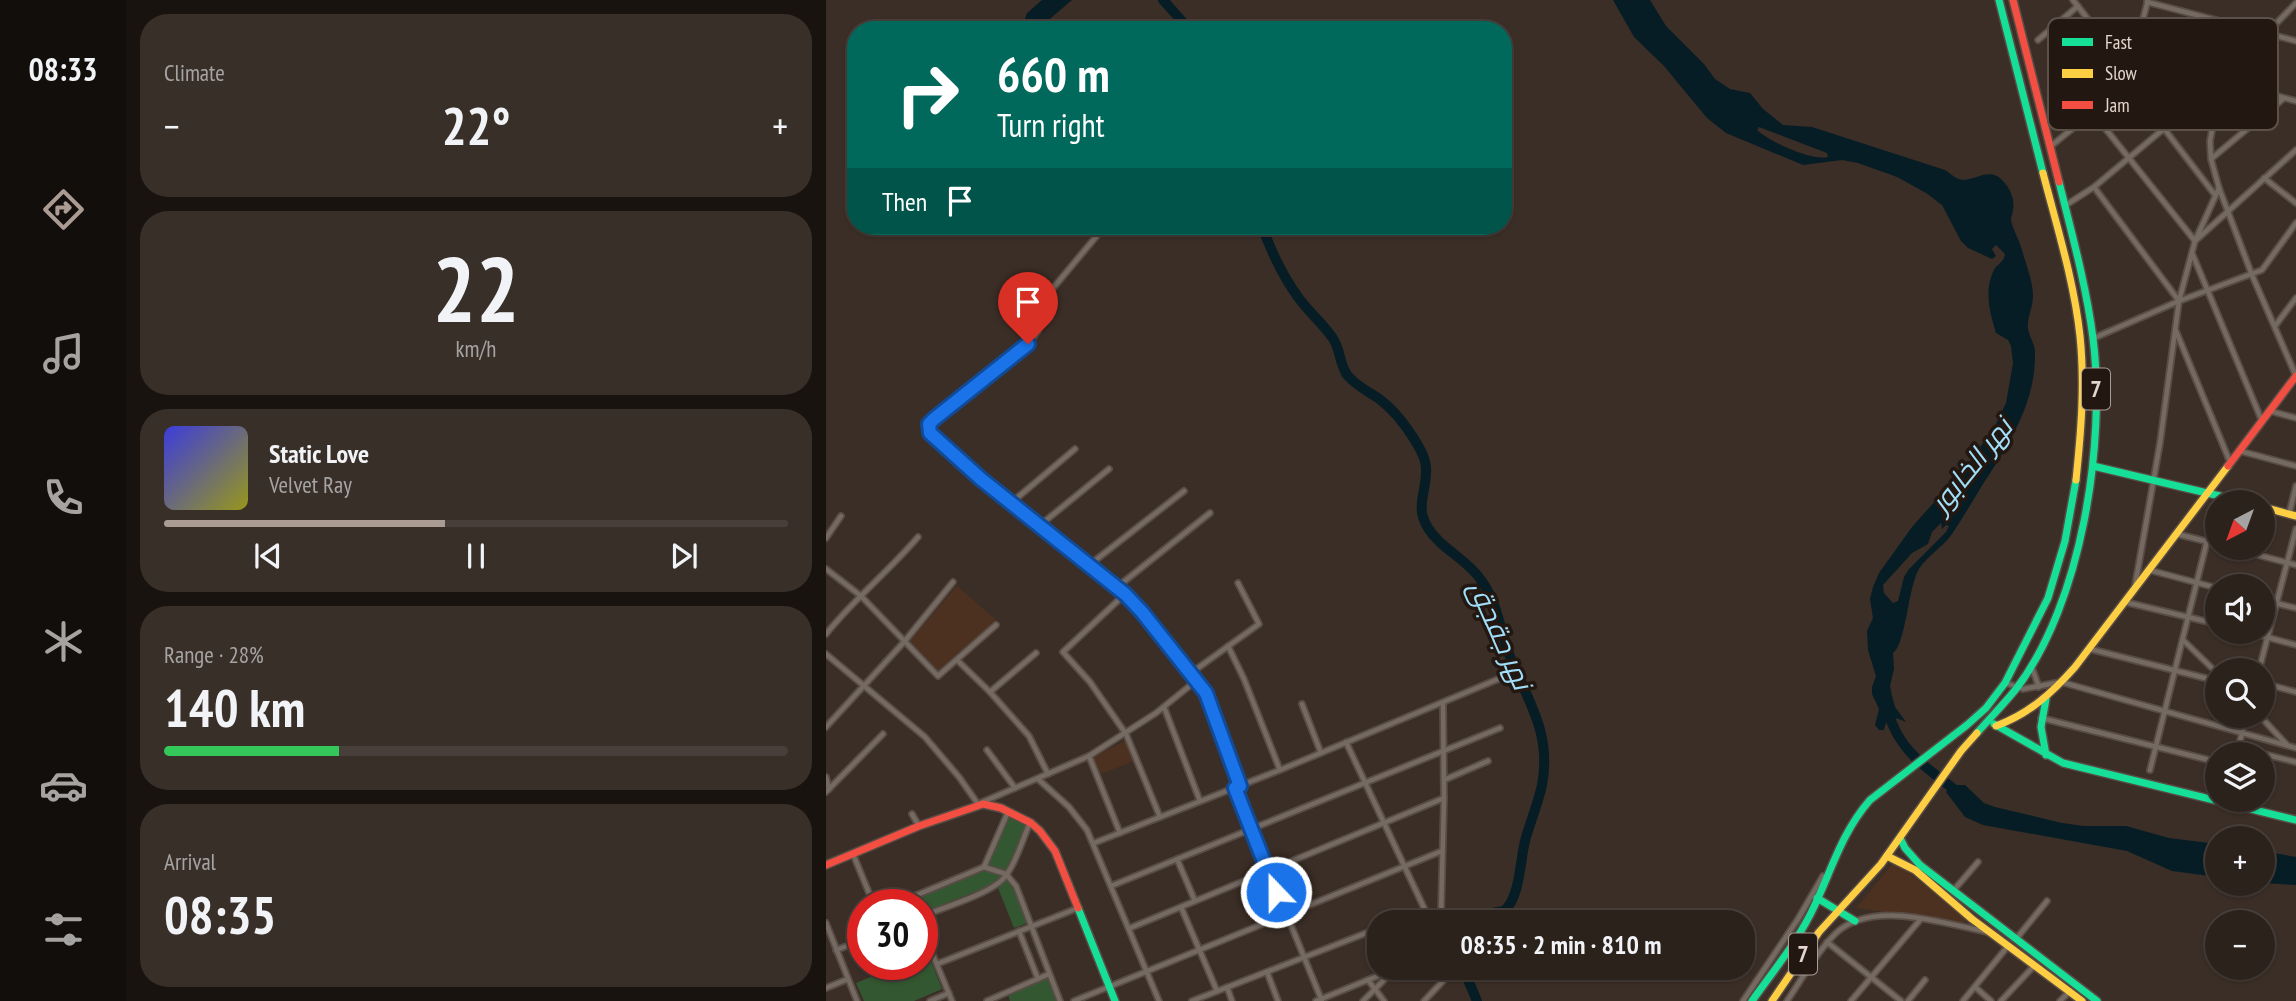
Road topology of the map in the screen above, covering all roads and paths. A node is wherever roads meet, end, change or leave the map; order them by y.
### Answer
1 (1999, 0) edge
2 (2012, 0) edge
3 (2073, 0) edge
4 (2147, 1) edge
5 (2296, 3) edge
6 (2078, 6) junction
7 (2064, 18) edge
8 (2087, 18) edge
9 (2142, 18) edge
10 (2210, 18) edge
11 (2278, 21) edge
12 (2048, 32) edge
13 (2278, 36) edge
14 (2038, 40) dead end
15 (2296, 41) edge
16 (2278, 96) edge
17 (2284, 98) junction
18 (2296, 102) edge
19 (2278, 103) edge
20 (2071, 130) edge
21 (2106, 130) edge
22 (2163, 130) edge
23 (2165, 130) edge
24 (2212, 130) edge
25 (2246, 130) edge
26 (2050, 147) junction
27 (2296, 150) edge
28 (2129, 158) junction
29 (2211, 159) junction
30 (2264, 178) junction
31 (2094, 187) junction
32 (2218, 188) junction
33 (2216, 195) junction
34 (2296, 203) edge
35 (2065, 206) junction
36 (2228, 209) junction
37 (2296, 223) edge
38 (1097, 235) edge
39 (2194, 241) junction
40 (2192, 252) junction
41 (2252, 275) junction
42 (2209, 290) junction
43 (2296, 298) edge
44 (2179, 301) junction
45 (2274, 327) junction
46 (2175, 329) junction
47 (2093, 338) junction
48 (2296, 377) edge
49 (2270, 411) junction
50 (2296, 418) edge
51 (2262, 421) junction
52 (1075, 449) dead end
53 (2239, 451) junction
54 (2230, 463) junction
55 (2093, 466) junction
56 (2296, 466) edge
57 (1109, 469) dead end
58 (2154, 480) junction
59 (2296, 486) edge
60 (2210, 490) edge
61 (1184, 491) dead end
62 (2205, 491) edge
63 (2205, 496) edge
64 (1011, 503) junction
65 (2275, 510) edge
66 (1210, 513) dead end
67 (2292, 515) edge
68 (841, 516) dead end
69 (1039, 526) junction
70 (2296, 529) edge
71 (2176, 534) junction
72 (918, 537) dead end
73 (826, 538) edge
74 (2205, 541) edge
75 (2205, 549) edge
76 (2275, 559) edge
77 (2287, 562) junction
78 (2296, 565) edge
79 (1088, 566) junction
80 (826, 569) edge
81 (2149, 570) junction
82 (953, 582) dead end
83 (2197, 582) junction
84 (1238, 583) dead end
85 (2205, 584) edge
86 (1116, 587) junction
87 (2134, 588) junction
88 (1125, 594) junction
89 (861, 596) junction
90 (2124, 601) junction
91 (2277, 603) junction
92 (2296, 608) edge
93 (2275, 610) edge
94 (2189, 616) junction
95 (2205, 621) edge
96 (996, 625) dead end
97 (826, 634) edge
98 (2275, 639) edge
99 (2183, 640) junction
100 (904, 642) junction
101 (2296, 645) edge
102 (1228, 646) junction
103 (2090, 649) junction
104 (1036, 653) dead end
105 (826, 654) edge
106 (957, 660) junction
107 (2205, 661) edge
108 (2031, 666) junction
109 (2175, 670) junction
110 (1191, 673) junction
111 (1508, 675) dead end
112 (2205, 678) edge
113 (1197, 680) junction
114 (2061, 682) junction
115 (2006, 683) junction
116 (863, 686) junction
117 (2275, 686) edge
118 (2039, 687) junction
119 (2017, 688) junction
120 (990, 692) junction
121 (2296, 692) edge
122 (2046, 699) junction
123 (1443, 703) junction
124 (1302, 704) dead end
125 (1164, 707) junction
126 (2165, 711) junction
127 (1979, 715) junction
128 (2040, 718) junction
129 (1987, 720) junction
130 (1996, 726) junction
131 (826, 727) edge
132 (1500, 728) dead end
133 (2243, 728) edge
134 (2271, 728) edge
135 (2242, 733) junction
136 (883, 734) dead end
137 (1126, 734) junction
138 (1346, 742) junction
139 (2240, 742) edge
140 (2156, 746) junction
141 (2287, 746) junction
142 (2296, 748) edge
143 (987, 750) dead end
144 (1444, 750) junction
145 (1321, 753) junction
146 (1089, 756) junction
147 (2047, 756) junction
148 (2275, 758) edge
149 (2205, 759) edge
150 (1488, 761) dead end
151 (2296, 762) edge
152 (1280, 770) junction
153 (2150, 770) dead end
154 (1048, 774) junction
155 (826, 777) edge
156 (1038, 778) junction
157 (1444, 780) junction
158 (1365, 783) junction
159 (1238, 787) junction
160 (1015, 788) junction
161 (828, 790) edge
162 (1444, 799) junction
163 (1200, 801) junction
164 (978, 804) junction
165 (1008, 811) junction
166 (912, 814) dead end
167 (1160, 817) junction
168 (2296, 820) edge
169 (1031, 822) junction
170 (1385, 824) junction
171 (919, 826) junction
172 (1251, 830) junction
173 (1120, 833) junction
174 (1900, 838) junction
175 (1094, 843) junction
176 (1442, 851) junction
177 (853, 853) junction
178 (1887, 856) junction
179 (1177, 859) junction
180 (1978, 862) dead end
181 (1404, 864) junction
182 (826, 865) edge
183 (984, 867) junction
184 (1268, 870) junction
185 (1006, 874) junction
186 (1823, 876) dead end
187 (1111, 886) junction
188 (868, 889) edge
189 (931, 889) edge
190 (1952, 891) junction
191 (1817, 898) junction
192 (1195, 901) junction
193 (2047, 901) dead end
194 (1079, 907) junction
195 (1181, 907) junction
196 (938, 910) edge
197 (1425, 910) edge
198 (1441, 910) edge
199 (1838, 911) junction
200 (1285, 914) junction
201 (1921, 919) junction
202 (1855, 921) junction
203 (826, 923) edge
204 (1031, 927) junction
205 (1130, 928) junction
206 (1019, 931) junction
207 (1367, 933) edge
208 (1991, 933) junction
209 (2015, 940) junction
210 (1827, 942) junction
211 (847, 946) edge
212 (2008, 946) junction
213 (1200, 949) junction
214 (836, 950) junction
215 (1304, 958) junction
216 (938, 964) edge
217 (938, 966) edge
218 (2034, 967) junction
219 (1147, 971) junction
220 (1267, 972) junction
221 (1049, 974) junction
222 (1871, 976) junction
223 (847, 977) edge
224 (847, 979) edge
225 (1038, 979) junction
226 (848, 980) edge
227 (1368, 980) joint
228 (1384, 980) edge
229 (1925, 980) dead end
230 (1443, 981) dead end
231 (1110, 987) junction
232 (1975, 987) junction
233 (826, 988) edge
234 (1227, 988) junction
235 (1374, 990) junction
236 (1217, 991) junction
237 (949, 993) junction
238 (1004, 993) junction
239 (2072, 993) edge
240 (1320, 1000) edge
241 (857, 1001) edge
242 (930, 1001) edge
243 (952, 1001) edge
244 (987, 1001) edge
245 (1008, 1001) edge
246 (1060, 1001) edge
247 (1074, 1001) edge
248 (1115, 1001) edge
249 (1159, 1001) edge
250 (1192, 1001) edge
251 (1232, 1001) edge
252 (1278, 1001) edge
253 (1363, 1001) edge
254 (1384, 1001) edge
255 (1424, 1001) edge
256 (1743, 1001) edge
257 (1752, 1001) edge
258 (1772, 1001) edge
259 (1787, 1001) edge
260 (1851, 1001) edge
261 (1901, 1001) edge
262 (1908, 1001) edge
263 (1963, 1001) edge
264 (1992, 1001) edge
265 (2001, 1001) edge
266 (2060, 1001) edge
267 (2082, 1001) edge
268 (2097, 1001) edge

1 - 115 main road, 7
2 - 26 main road, 7
3 - 6 street
4 - 9 street
4 - 10 street
5 - 11 street
6 - 7 street
6 - 8 street
12 - 14 street
13 - 15 street
16 - 17 street
17 - 18 street
17 - 19 street
20 - 26 street
21 - 28 street
22 - 28 street
23 - 33 street
24 - 29 street
25 - 29 street
26 - 35 main road, 7
27 - 30 street
28 - 31 street
28 - 39 street
29 - 32 street
30 - 34 street
30 - 36 street
31 - 35 street
31 - 44 street
32 - 33 street
32 - 36 street
33 - 39 street
35 - 47 main road, 7
36 - 39 street
36 - 41 street
37 - 41 street
38 - 64 street
39 - 40 street
40 - 42 street
40 - 44 street
41 - 42 street
41 - 45 street
42 - 44 street
42 - 51 street
43 - 45 street
44 - 46 street
44 - 47 street
45 - 48 street
46 - 54 street
46 - 58 street
47 - 55 main road, 7
48 - 49 main road
49 - 50 street
49 - 51 main road
51 - 53 main road
52 - 64 street
53 - 54 main road
53 - 56 street
54 - 60 main road
55 - 58 main road
55 - 108 main road, 7
57 - 69 street
58 - 62 main road
58 - 87 street
59 - 67 street
61 - 79 street
63 - 71 main road
64 - 69 street
65 - 67 main road
66 - 86 street
68 - 73 street
69 - 79 street
70 - 77 street
71 - 74 street
71 - 81 main road
72 - 89 street
75 - 83 street
76 - 77 street
77 - 78 street
77 - 91 street
79 - 86 street
80 - 89 street
81 - 83 street
81 - 87 main road
82 - 100 street
83 - 85 street
83 - 94 street
84 - 102 street
86 - 88 street
87 - 90 main road
88 - 110 street
88 - 137 street
89 - 97 street
89 - 100 street
90 - 94 street
90 - 103 main road
91 - 92 street
91 - 93 street
94 - 95 street
94 - 99 street
96 - 106 street
98 - 101 street
99 - 107 street
99 - 109 street
100 - 106 street
100 - 116 street
102 - 110 street
102 - 152 street
103 - 109 street
103 - 114 main road
104 - 120 street
105 - 116 street
106 - 120 street
108 - 118 street
108 - 119 main road, 7
109 - 112 street
109 - 126 street
110 - 113 street
111 - 123 street
113 - 125 street
113 - 159 street
114 - 118 street
114 - 122 main road
114 - 126 street
115 - 119 street
115 - 127 main road, 7
116 - 131 street
116 - 164 street
117 - 121 street
118 - 119 street
119 - 129 main road, 7
120 - 154 street
122 - 128 main road
122 - 130 main road
123 - 138 street
123 - 144 street
124 - 145 street
125 - 137 street
125 - 163 street
126 - 135 street
126 - 140 street
127 - 129 main road
127 - 191 main road, 7
128 - 140 street
128 - 147 main road
129 - 130 main road
129 - 174 main road, 7
130 - 147 main road
132 - 144 street
133 - 135 street
134 - 141 street
135 - 139 street
135 - 141 street
136 - 161 street
137 - 146 street
137 - 167 street
138 - 145 street
138 - 158 street
140 - 149 street
140 - 153 street
141 - 142 street
143 - 160 street
144 - 157 street
144 - 158 street
145 - 152 street
146 - 154 street
146 - 173 street
147 - 168 main road
148 - 151 street
150 - 157 street
152 - 159 street
154 - 156 street
155 - 161 street
156 - 160 street
156 - 175 street
157 - 162 street
158 - 170 street
158 - 172 street
159 - 163 street
159 - 172 street
160 - 164 street
162 - 170 street
162 - 176 street
163 - 167 street
164 - 165 main road
164 - 171 main road
165 - 169 main road
165 - 183 street
166 - 171 street
167 - 173 street
169 - 185 street
169 - 194 main road
170 - 181 street
170 - 184 street
171 - 177 main road
172 - 179 street
172 - 184 street
173 - 175 street
174 - 178 main road, 7
174 - 190 main road
175 - 187 street
176 - 181 street
176 - 198 street
177 - 182 main road
177 - 188 street
178 - 199 main road, 7
178 - 208 main road
179 - 187 street
179 - 192 street
180 - 190 street
181 - 197 street
181 - 200 street
183 - 185 street
183 - 189 street
184 - 192 street
184 - 200 street
185 - 196 street
185 - 204 street
186 - 256 street
187 - 205 street
190 - 209 main road
191 - 199 main road
191 - 257 main road, 7
192 - 195 street
193 - 209 street
194 - 204 street
194 - 231 main road
195 - 205 street
195 - 213 street
199 - 202 main road
199 - 258 main road, 7
200 - 213 street
200 - 215 street
201 - 202 street
201 - 208 street
201 - 222 street
202 - 210 street
203 - 214 street
204 - 206 street
204 - 221 street
205 - 219 street
206 - 216 street
206 - 225 street
207 - 215 street
208 - 212 main road
209 - 239 main road
210 - 222 street
210 - 259 street
211 - 214 street
212 - 218 main road
212 - 232 street
213 - 219 street
213 - 236 street
214 - 223 street
215 - 220 street
215 - 240 street
217 - 237 street
218 - 239 main road
218 - 265 street
219 - 231 street
219 - 249 street
220 - 234 street
220 - 252 street
221 - 225 street
221 - 246 street
222 - 260 street
222 - 261 street
224 - 233 street
225 - 238 street
226 - 241 street
227 - 235 street
227 - 240 street
228 - 235 street
229 - 262 street
230 - 255 street
231 - 247 street
231 - 248 main road
232 - 263 street
232 - 264 street
234 - 236 street
234 - 251 street
235 - 253 street
235 - 254 street
236 - 250 street
237 - 242 street
237 - 243 street
238 - 244 street
238 - 245 street
239 - 266 street
239 - 267 main road
239 - 268 main road

